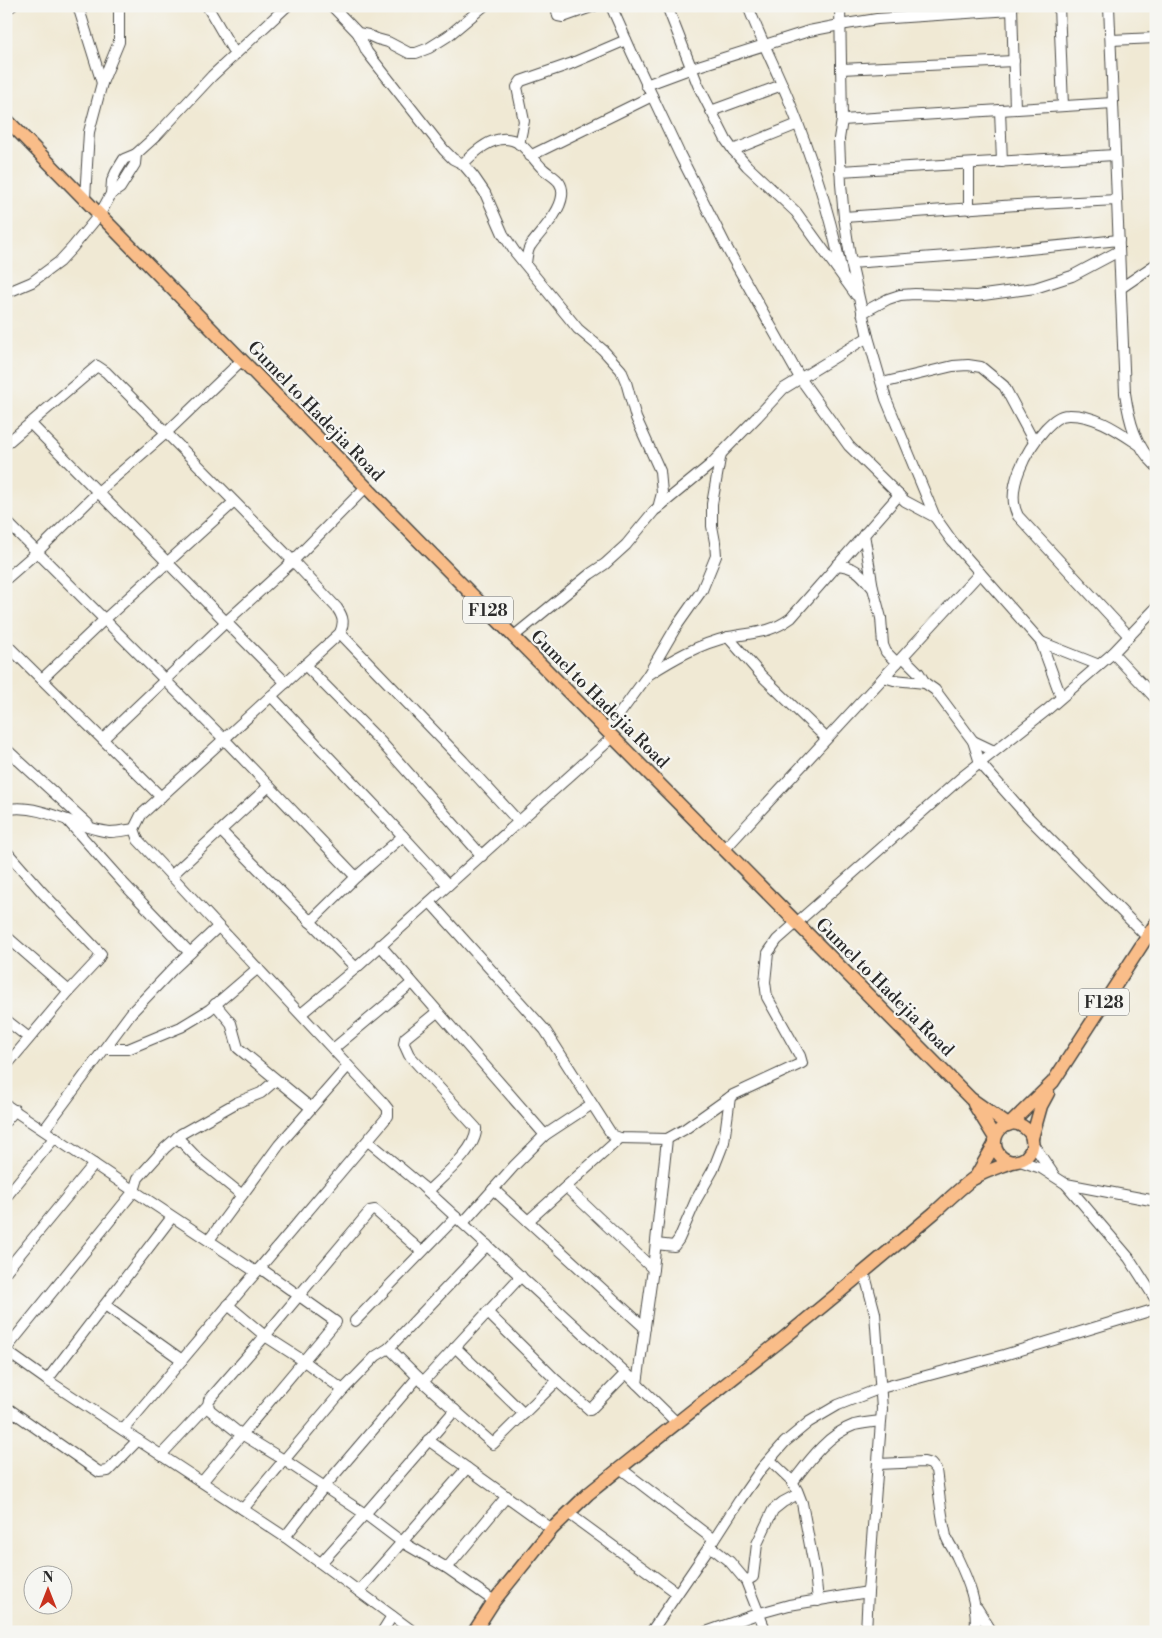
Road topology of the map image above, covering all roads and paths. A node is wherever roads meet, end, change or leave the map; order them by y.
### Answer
1 (12, 6) edge
2 (78, 6) edge
3 (120, 6) edge
4 (207, 6) edge
5 (288, 6) edge
6 (332, 6) edge
7 (484, 6) edge
8 (556, 6) edge
9 (594, 6) edge
10 (612, 6) edge
11 (667, 6) edge
12 (748, 6) edge
13 (840, 6) edge
14 (1059, 6) edge
15 (1109, 6) edge
16 (1012, 8) edge
17 (6, 9) edge
18 (840, 25) junction
19 (358, 33) junction
20 (1156, 38) edge
21 (626, 40) junction
22 (1110, 40) junction
23 (764, 46) junction
24 (235, 54) junction
25 (1014, 61) junction
26 (692, 68) junction
27 (841, 69) junction
28 (102, 83) junction
29 (646, 85) junction
30 (782, 85) junction
31 (652, 96) junction
32 (1113, 103) junction
33 (1062, 106) junction
34 (1015, 109) junction
35 (1000, 110) junction
36 (711, 111) junction
37 (6, 119) edge
38 (842, 120) junction
39 (798, 124) junction
40 (519, 144) junction
41 (733, 150) junction
42 (530, 156) junction
43 (1115, 156) junction
44 (1002, 162) junction
45 (464, 164) junction
46 (969, 164) junction
47 (840, 171) junction
48 (85, 198) junction
49 (1117, 200) junction
50 (969, 208) junction
51 (100, 214) junction
52 (844, 217) junction
53 (1119, 240) junction
54 (1120, 252) junction
55 (526, 263) junction
56 (851, 263) junction
57 (1156, 264) edge
58 (843, 277) junction
59 (1121, 288) junction
60 (6, 293) edge
61 (860, 300) junction
62 (862, 313) junction
63 (868, 337) junction
64 (242, 360) junction
65 (800, 378) junction
66 (882, 383) junction
67 (31, 424) junction
68 (166, 433) junction
69 (1034, 442) junction
70 (6, 444) edge
71 (1140, 446) junction
72 (721, 453) junction
73 (1154, 462) edge
74 (366, 487) junction
75 (98, 492) junction
76 (899, 495) junction
77 (234, 502) junction
78 (658, 508) junction
79 (935, 517) junction
80 (6, 521) edge
81 (864, 534) junction
82 (37, 552) junction
83 (293, 561) junction
84 (168, 562) junction
85 (837, 565) junction
86 (980, 573) junction
87 (6, 579) edge
88 (873, 588) junction
89 (1156, 608) edge
90 (104, 620) junction
91 (227, 621) junction
92 (340, 633) junction
93 (514, 636) junction
94 (1129, 636) junction
95 (728, 637) junction
96 (1041, 642) junction
97 (6, 644) edge
98 (1113, 653) junction
99 (900, 660) junction
100 (305, 665) junction
101 (1099, 665) junction
102 (648, 675) junction
103 (884, 677) junction
104 (42, 679) junction
105 (165, 680) junction
106 (286, 683) junction
107 (925, 683) junction
108 (271, 696) junction
109 (1061, 697) junction
110 (1156, 699) edge
111 (610, 734) junction
112 (826, 738) junction
113 (103, 739) junction
114 (224, 739) junction
115 (973, 741) junction
116 (6, 748) edge
117 (994, 751) junction
118 (980, 763) junction
119 (269, 786) junction
120 (161, 797) junction
121 (6, 814) edge
122 (67, 820) junction
123 (519, 822) junction
124 (91, 827) junction
125 (134, 829) junction
126 (221, 830) junction
127 (403, 836) junction
128 (724, 850) junction
129 (6, 851) edge
130 (482, 856) junction
131 (171, 876) junction
132 (356, 877) junction
133 (448, 886) junction
134 (430, 902) junction
135 (310, 922) junction
136 (797, 923) junction
137 (1156, 923) edge
138 (218, 927) junction
139 (6, 936) edge
140 (1146, 937) junction
141 (380, 946) junction
142 (190, 953) junction
143 (258, 968) junction
144 (356, 968) junction
145 (412, 983) junction
146 (69, 991) junction
147 (215, 1004) junction
148 (437, 1012) junction
149 (301, 1014) junction
150 (6, 1020) edge
151 (29, 1038) junction
152 (105, 1049) junction
153 (333, 1049) junction
154 (6, 1066) edge
155 (348, 1066) junction
156 (276, 1080) junction
157 (1053, 1082) junction
158 (730, 1097) junction
159 (971, 1099) junction
160 (592, 1104) junction
161 (10, 1107) edge
162 (312, 1108) junction
163 (6, 1121) edge
164 (1009, 1124) junction
165 (44, 1130) junction
166 (544, 1136) junction
167 (55, 1138) junction
168 (177, 1138) junction
169 (620, 1138) junction
170 (667, 1139) junction
171 (368, 1141) junction
172 (994, 1141) junction
173 (1032, 1141) junction
174 (1016, 1161) junction
175 (94, 1164) junction
176 (1054, 1175) junction
177 (975, 1178) junction
178 (1066, 1184) junction
179 (566, 1187) junction
180 (494, 1189) junction
181 (134, 1191) junction
182 (428, 1191) junction
183 (8, 1192) edge
184 (242, 1195) junction
185 (1156, 1201) edge
186 (172, 1217) junction
187 (459, 1220) junction
188 (528, 1221) junction
189 (208, 1240) junction
190 (656, 1244) junction
191 (487, 1245) junction
192 (421, 1251) junction
193 (654, 1269) junction
194 (258, 1270) junction
195 (6, 1271) edge
196 (864, 1272) junction
197 (521, 1276) junction
198 (300, 1295) junction
199 (1156, 1300) edge
200 (105, 1305) junction
201 (228, 1305) junction
202 (1156, 1309) edge
203 (488, 1312) junction
204 (356, 1321) dead end
205 (645, 1328) junction
206 (265, 1336) junction
207 (389, 1348) junction
208 (455, 1348) junction
209 (6, 1350) edge
210 (182, 1360) junction
211 (304, 1361) junction
212 (626, 1373) junction
213 (421, 1379) junction
214 (47, 1380) junction
215 (557, 1381) junction
216 (638, 1384) junction
217 (881, 1388) junction
218 (344, 1390) junction
219 (208, 1405) junction
220 (6, 1406) edge
221 (455, 1410) junction
222 (524, 1414) junction
223 (881, 1421) junction
224 (677, 1423) junction
225 (123, 1430) junction
226 (243, 1434) junction
227 (138, 1440) junction
228 (428, 1440) junction
229 (161, 1455) junction
230 (284, 1460) junction
231 (770, 1460) junction
232 (878, 1464) junction
233 (467, 1468) junction
234 (620, 1468) junction
235 (202, 1482) junction
236 (792, 1483) junction
237 (324, 1486) junction
238 (798, 1494) junction
239 (507, 1496) junction
240 (243, 1509) junction
241 (568, 1513) junction
242 (365, 1514) junction
243 (552, 1529) junction
244 (285, 1537) junction
245 (402, 1542) junction
246 (712, 1543) junction
247 (321, 1563) junction
248 (447, 1568) junction
249 (746, 1581) junction
250 (359, 1591) junction
251 (868, 1592) junction
252 (677, 1593) junction
253 (818, 1600) junction
254 (494, 1601) junction
255 (975, 1605) junction
256 (760, 1613) junction
257 (392, 1616) junction
258 (382, 1632) edge
259 (414, 1632) edge
260 (474, 1632) edge
261 (651, 1632) edge
262 (706, 1632) edge
263 (766, 1632) edge
264 (866, 1632) edge
265 (975, 1632) edge
266 (992, 1632) edge

1 - 17 street
2 - 28 street
3 - 28 street
4 - 24 street
5 - 24 street
6 - 19 street
7 - 19 street
8 - 9 street
10 - 21 street
11 - 26 street
12 - 23 street
13 - 18 street
14 - 33 street
15 - 22 street
16 - 18 street
16 - 25 street
18 - 23 street
18 - 27 street
19 - 45 street
20 - 22 street
21 - 29 street
21 - 40 street
22 - 32 street
23 - 26 street
23 - 30 street
24 - 51 street
25 - 27 street
25 - 34 street
26 - 29 street
26 - 36 street
27 - 38 street
28 - 48 street
29 - 31 street
30 - 36 street
30 - 39 street
31 - 42 street
31 - 65 street
32 - 33 street
32 - 43 street
33 - 34 street
34 - 35 street
35 - 38 street
35 - 44 street
36 - 41 street
37 - 48 main road, Gumel to Hadejia Road / F128
38 - 47 street
39 - 41 street
39 - 58 street
40 - 42 street
40 - 45 street
41 - 58 street
42 - 55 street
43 - 44 street
43 - 49 street
44 - 46 street
45 - 55 street
46 - 47 street
46 - 50 street
47 - 52 street
48 - 51 main road, Gumel to Hadejia Road / F128
49 - 50 street
49 - 53 street
50 - 52 street
51 - 60 street
51 - 64 main road, Gumel to Hadejia Road / F128
52 - 56 street
53 - 54 street
53 - 56 street
54 - 59 street
54 - 62 street
55 - 78 street
56 - 61 street
57 - 59 street
58 - 61 street
59 - 71 street
61 - 62 street
62 - 63 street
63 - 65 street
63 - 66 street
64 - 68 street
64 - 74 main road, Gumel to Hadejia Road / F128
65 - 72 street
65 - 76 street
66 - 69 street
66 - 79 street
67 - 68 street
67 - 70 street
67 - 75 street
68 - 75 street
68 - 77 street
69 - 71 street
69 - 94 street
71 - 73 street
72 - 78 street
72 - 102 street
74 - 83 street
74 - 93 main road, Gumel to Hadejia Road / F128
75 - 82 street
75 - 84 street
76 - 79 street
76 - 81 street
77 - 83 street
77 - 84 street
78 - 93 street
79 - 86 street
80 - 82 street
81 - 85 street
81 - 88 street
82 - 87 street
82 - 90 street
83 - 91 street
83 - 92 street
84 - 90 street
84 - 91 street
85 - 88 street
85 - 95 street
86 - 96 street
86 - 99 street
88 - 99 street
89 - 94 street
90 - 104 street
90 - 105 street
91 - 105 street
91 - 106 street
92 - 100 street
92 - 123 street
93 - 111 main road, Gumel to Hadejia Road / F128
94 - 98 street
95 - 102 street
95 - 112 street
96 - 101 street
96 - 109 street
97 - 104 street
98 - 101 street
98 - 110 street
99 - 103 street
99 - 107 street
100 - 106 street
100 - 130 street
101 - 109 street
102 - 111 street
103 - 107 street
103 - 112 street
104 - 113 street
105 - 113 street
105 - 114 street
106 - 108 street
107 - 115 street
108 - 114 street
108 - 127 street
109 - 117 street
111 - 123 street
111 - 128 main road, Gumel to Hadejia Road / F128
112 - 128 street
113 - 120 street
114 - 119 street
114 - 120 street
115 - 117 street
115 - 118 street
116 - 124 street
117 - 118 street
118 - 136 street
118 - 140 street
119 - 126 street
119 - 132 street
120 - 125 street
121 - 122 street
122 - 124 street
122 - 142 street
123 - 130 street
124 - 125 street
125 - 131 street
126 - 131 street
126 - 135 street
127 - 132 street
127 - 133 street
128 - 136 main road, Gumel to Hadejia Road / F128
129 - 146 street
130 - 133 street
131 - 138 street
132 - 135 street
133 - 134 street
134 - 141 street
134 - 160 street
135 - 144 street
136 - 158 street
136 - 159 main road, Gumel to Hadejia Road / F128
137 - 140 main road, F128
138 - 142 street
138 - 143 street
139 - 146 street
140 - 157 main road, F128
141 - 144 street
141 - 145 street
142 - 152 street
143 - 147 street
143 - 149 street
144 - 149 street
145 - 148 street
145 - 153 street
146 - 151 street
147 - 152 street
147 - 156 street
148 - 166 street
148 - 182 street
149 - 153 street
150 - 151 street
151 - 154 street
152 - 165 street
153 - 155 street
155 - 162 street
155 - 171 street
156 - 162 street
156 - 168 street
157 - 164 main road, F128
157 - 173 main road, F128
158 - 170 street
158 - 190 street
159 - 164 main road, Gumel to Hadejia Road / F128
159 - 172 main road, F128
160 - 166 street
160 - 169 street
161 - 163 street
161 - 165 street
162 - 184 street
164 - 172 main road, F128
164 - 173 main road, F128
165 - 167 street
166 - 180 street
167 - 175 street
167 - 183 street
168 - 181 street
168 - 184 street
169 - 170 street
169 - 179 street
170 - 190 street
171 - 182 street
171 - 194 street
172 - 174 main road, F128
172 - 177 main road
173 - 174 main road, F128
173 - 176 street
174 - 176 street
174 - 177 main road
175 - 181 street
175 - 195 street
176 - 178 street
177 - 196 main road
178 - 185 street
178 - 199 street
179 - 188 street
179 - 193 street
180 - 187 street
180 - 188 street
181 - 186 street
181 - 209 street
182 - 187 street
184 - 189 street
186 - 189 street
186 - 200 street
187 - 191 street
187 - 192 street
188 - 205 street
189 - 194 street
190 - 193 street
191 - 197 street
191 - 207 street
192 - 198 street
192 - 204 street
193 - 205 street
194 - 198 street
194 - 201 street
196 - 217 street
196 - 224 main road
197 - 203 street
197 - 212 street
198 - 206 street
198 - 211 street
200 - 210 street
200 - 214 street
201 - 206 street
201 - 210 street
202 - 217 street
203 - 208 street
203 - 215 street
205 - 216 street
206 - 211 street
206 - 219 street
207 - 213 street
207 - 218 street
208 - 213 street
208 - 222 street
209 - 214 street
210 - 225 street
211 - 218 street
211 - 226 street
212 - 215 street
212 - 216 street
213 - 221 street
213 - 237 street
214 - 225 street
215 - 222 street
216 - 224 street
217 - 223 street
217 - 231 street
218 - 230 street
219 - 226 street
219 - 229 street
220 - 227 street
221 - 222 street
221 - 228 street
223 - 232 street
223 - 236 street
224 - 234 main road
225 - 227 street
226 - 230 street
226 - 235 street
227 - 229 street
228 - 233 street
228 - 242 street
229 - 235 street
230 - 237 street
230 - 240 street
231 - 236 street
231 - 246 street
232 - 251 street
232 - 255 street
233 - 239 street
233 - 245 street
234 - 241 main road
234 - 246 street
235 - 240 street
236 - 238 street
237 - 242 street
237 - 244 street
238 - 249 street
238 - 253 street
239 - 243 street
239 - 248 street
240 - 244 street
241 - 243 main road
241 - 252 street
242 - 245 street
242 - 247 street
243 - 254 main road
244 - 247 street
245 - 248 street
245 - 250 street
246 - 249 street
246 - 252 street
247 - 250 street
248 - 254 street
249 - 256 street
250 - 257 street
251 - 253 street
251 - 264 street
252 - 261 street
253 - 256 street
254 - 260 main road
255 - 265 street
255 - 266 street
256 - 262 street
256 - 263 street
257 - 258 street
257 - 259 street

